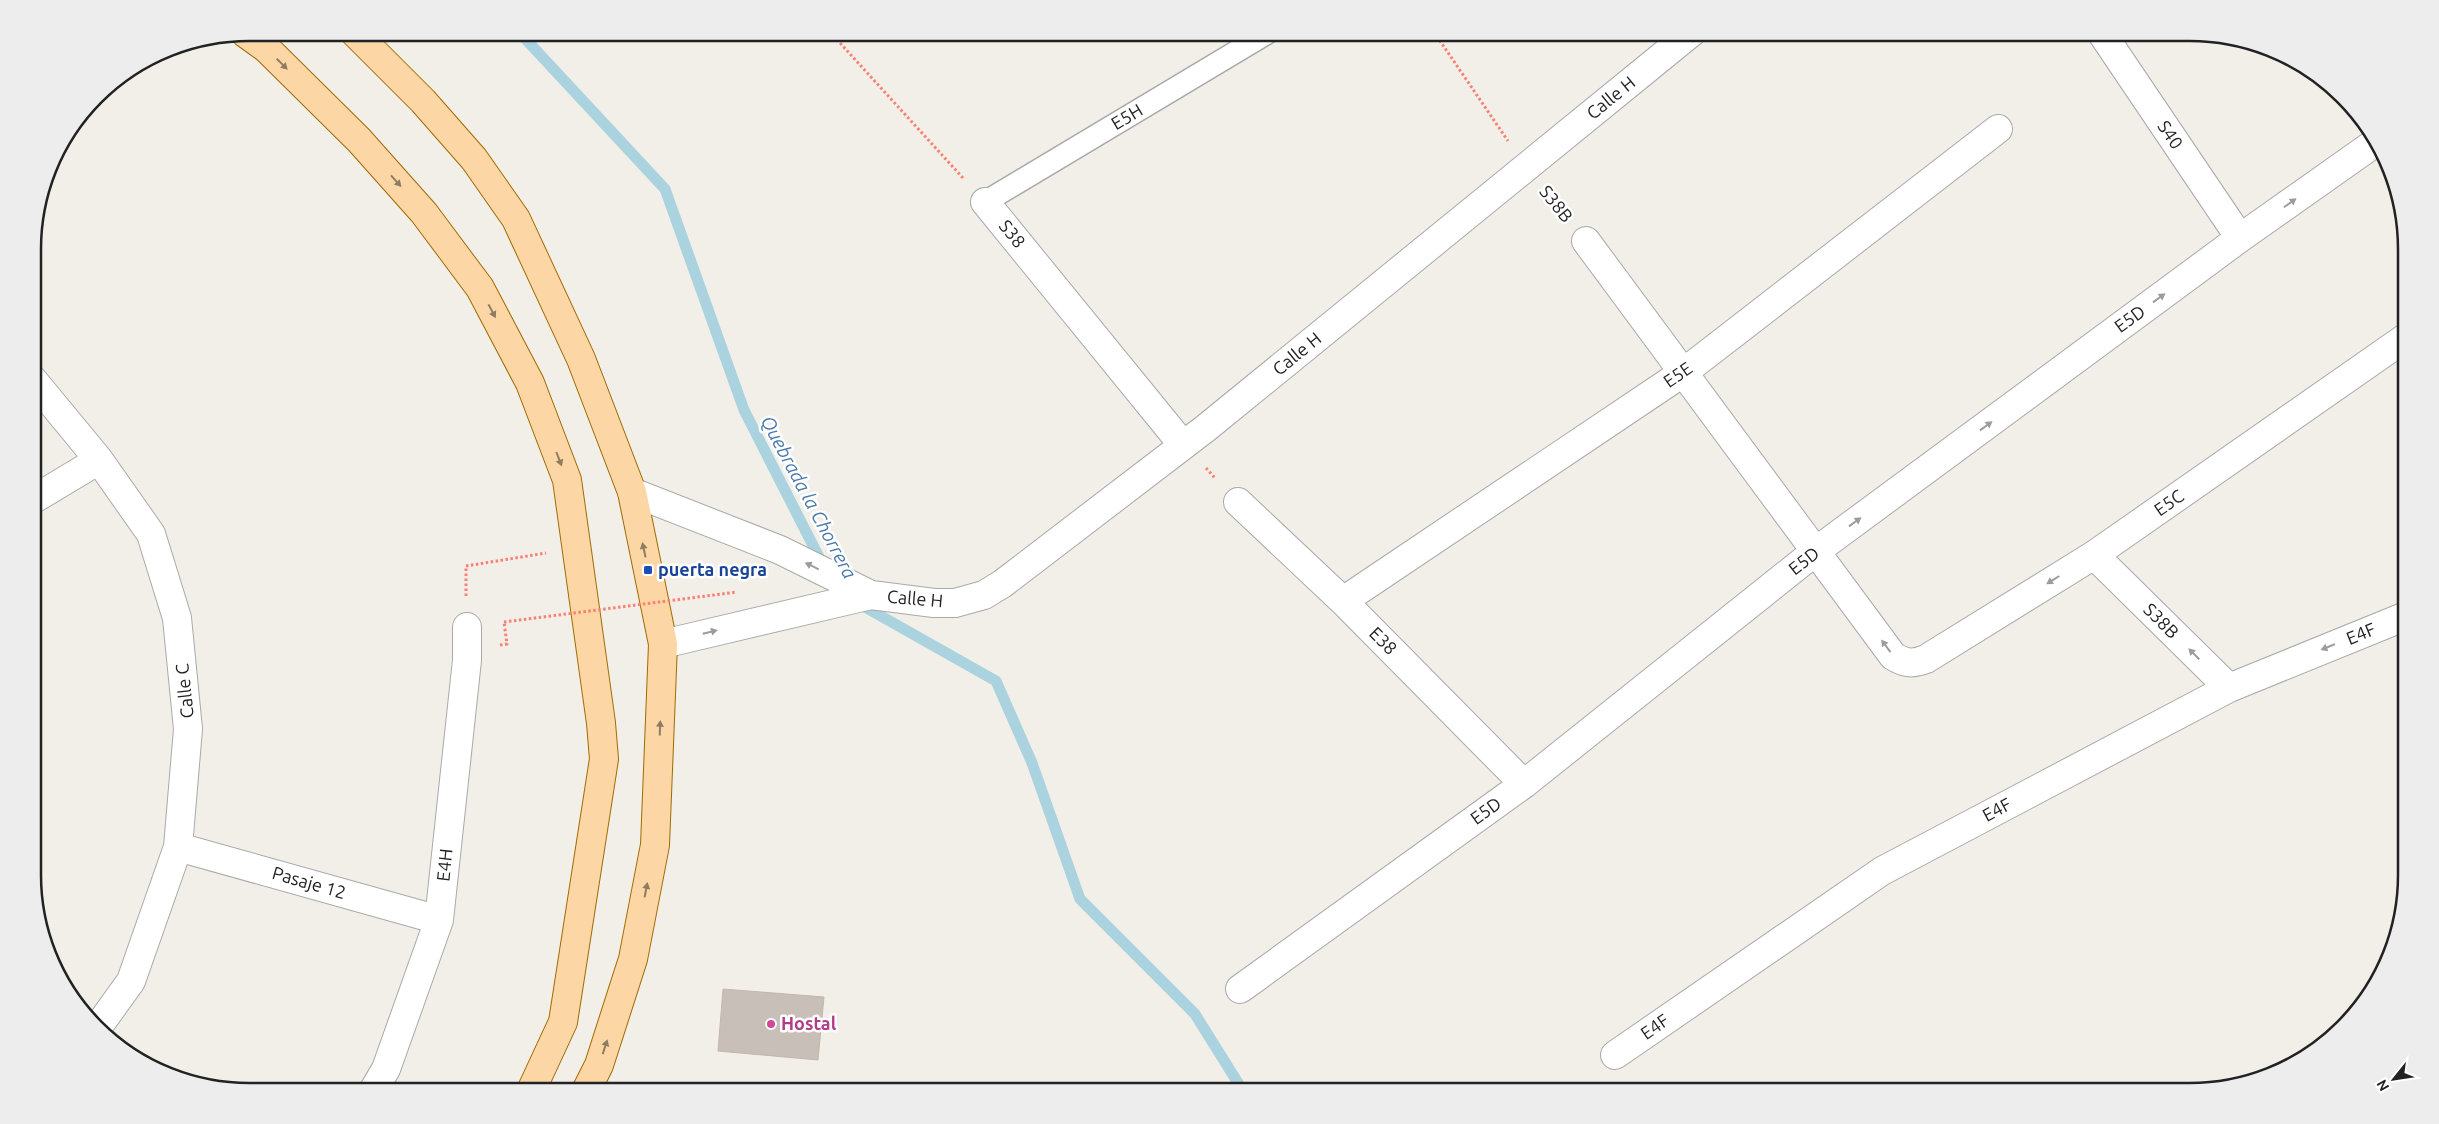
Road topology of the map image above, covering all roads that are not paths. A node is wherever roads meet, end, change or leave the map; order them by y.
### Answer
1 (256, 41) edge
2 (363, 41) edge
3 (1254, 41) edge
4 (1681, 41) edge
5 (2107, 41) edge
6 (1998, 130) dead end
7 (2370, 146) edge
8 (985, 202) joint
9 (2240, 238) junction
10 (1586, 241) road end
11 (2398, 343) edge
12 (1684, 372) junction
13 (41, 390) edge
14 (1183, 445) junction
15 (99, 460) junction
16 (632, 492) junction
17 (41, 494) edge
18 (1238, 502) road end
19 (1816, 551) junction
20 (2094, 555) junction
21 (871, 595) junction
22 (1343, 601) junction
23 (2398, 619) edge
24 (467, 627) dead end
25 (663, 644) junction
26 (2229, 688) junction
27 (1524, 784) junction
28 (178, 847) junction
29 (439, 920) junction
30 (1240, 989) dead end
31 (102, 1022) edge
32 (1615, 1054) dead end
33 (377, 1083) edge
34 (535, 1083) edge
35 (590, 1083) edge

1 -> 34 main road
2 - 16 main road
3 - 8 lane, E5H
4 - 14 street, Calle H
5 - 9 street, S40
6 - 12 street, E5E
9 -> 7 street, E5D
8 - 14 street, S38
19 -> 9 street, E5D
10 - 12 street
11 - 20 street, E5C
12 - 19 street
12 - 22 street, E5E
13 - 15 street, Calle C
14 - 21 street, Calle H
15 - 17 street
15 - 28 street, Calle C
21 -> 16 street, Calle H
25 -> 16 main road
18 - 22 street, E38
20 -> 19 street, E5C
19 - 27 street, E5D
26 -> 20 street, S38B
25 -> 21 street, Calle H
22 - 27 street, E38
23 -> 26 street, E4F
24 - 29 street, E4H
35 -> 25 main road
26 - 32 street, E4F
27 - 30 street, E5D
28 - 29 street, Pasaje 12
28 - 31 street, Calle C
29 - 33 street, E4H

